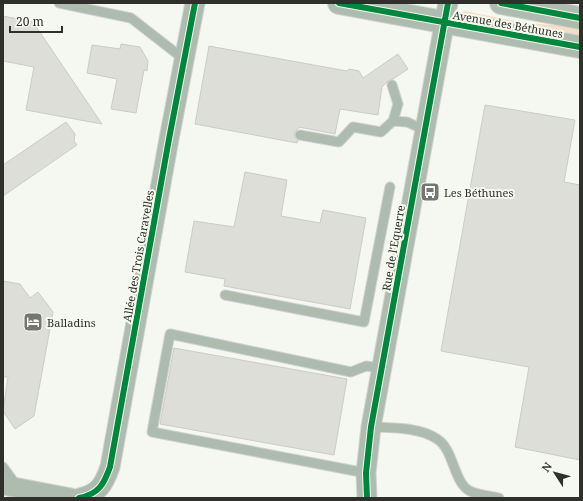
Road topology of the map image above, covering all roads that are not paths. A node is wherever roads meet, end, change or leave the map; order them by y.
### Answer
1 (59, 3) edge
2 (195, 3) edge
3 (339, 3) edge
4 (501, 3) edge
5 (446, 13) edge
6 (580, 18) edge
7 (580, 47) edge
8 (185, 60) junction
9 (392, 85) dead end
10 (393, 121) junction
11 (425, 130) junction
12 (300, 135) dead end
13 (390, 186) dead end
14 (225, 296) dead end
15 (381, 368) junction
16 (371, 427) junction
17 (3, 467) edge
18 (366, 472) junction
19 (10, 486) edge
20 (71, 498) edge
21 (80, 498) edge
22 (367, 498) edge
23 (499, 498) edge

1 - 8 lane
2 - 8 street, Allée des Trois Caravelles
3 - 5 street, Avenue des Béthunes
4 - 6 street, Avenue des Béthunes
5 - 7 street, Avenue des Béthunes
5 - 11 street, Rue de l'Equerre
8 - 21 street, Allée des Trois Caravelles
9 - 10 lane
10 - 11 lane
10 - 12 lane
11 - 15 street, Rue de l'Equerre
13 - 14 lane
15 - 16 street, Rue de l'Equerre
15 - 18 lane
16 - 18 street, Rue de l'Equerre
16 - 23 lane
17 - 19 lane
18 - 22 street, Rue de l'Equerre
19 - 20 street

